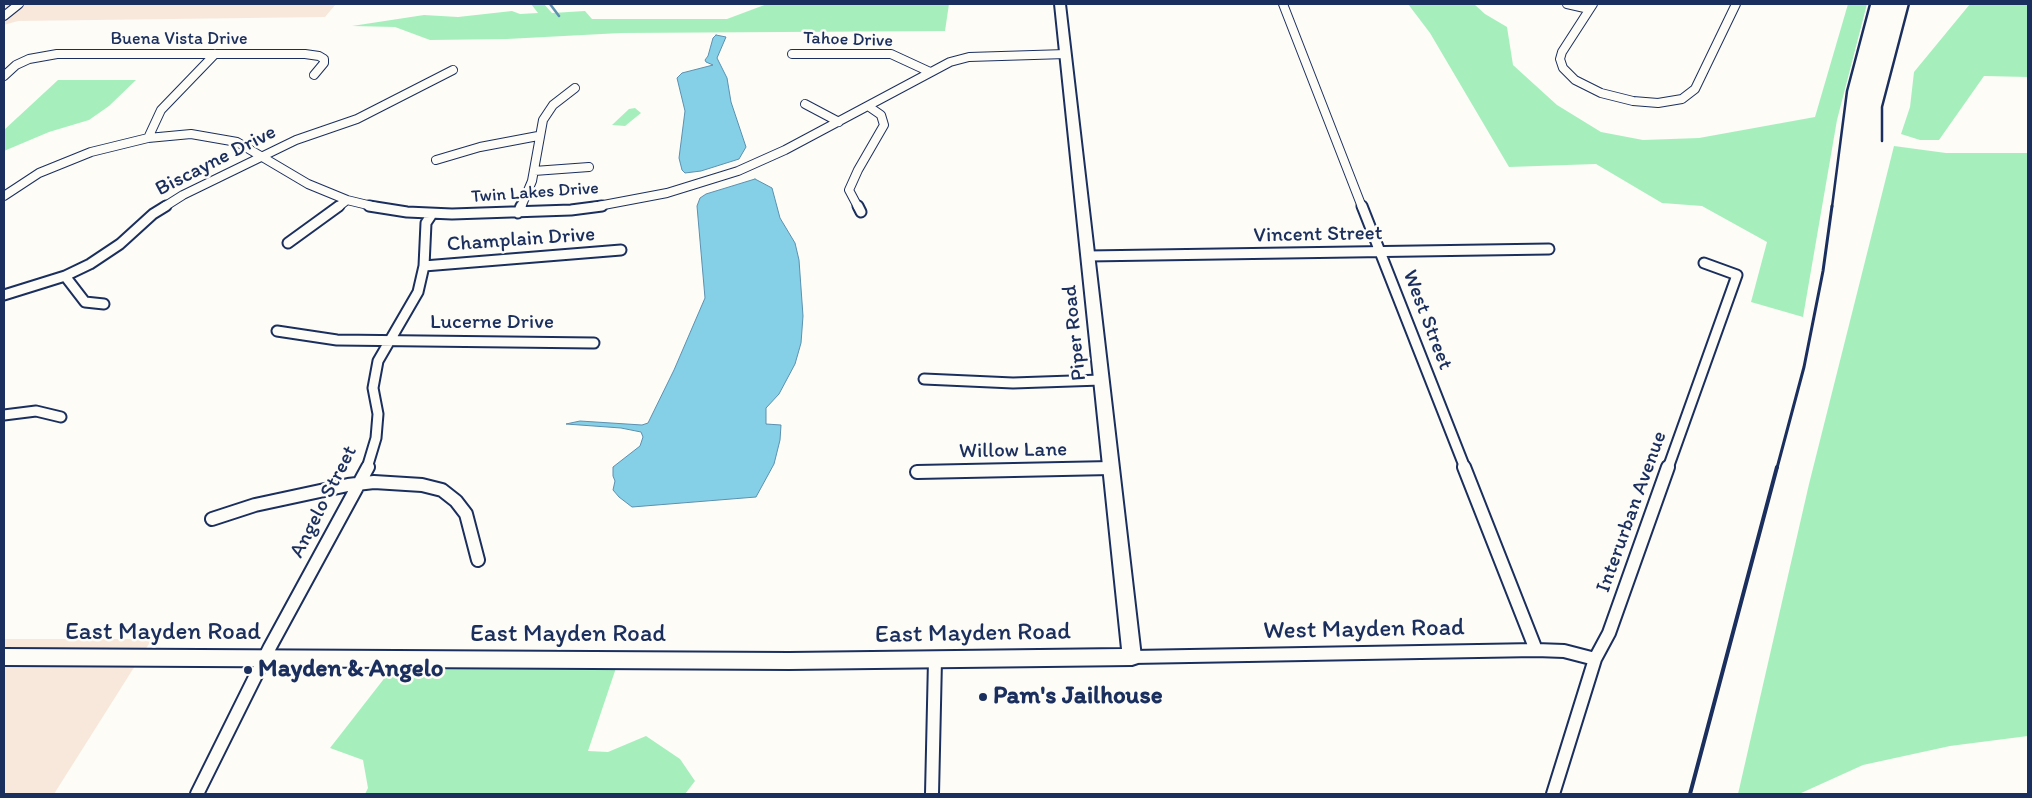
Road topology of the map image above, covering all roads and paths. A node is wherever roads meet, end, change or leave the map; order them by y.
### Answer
1 (19, 4) edge
2 (1060, 4) edge
3 (1282, 4) edge
4 (1568, 4) edge
5 (1736, 4) edge
6 (1591, 7) edge
7 (4, 16) edge
8 (215, 54) junction
9 (792, 54) dead end
10 (1066, 54) junction
11 (453, 70) dead end
12 (930, 72) junction
13 (314, 75) dead end
14 (4, 76) edge
15 (575, 88) dead end
16 (805, 104) dead end
17 (868, 106) junction
18 (839, 122) junction
19 (538, 136) junction
20 (148, 138) junction
21 (262, 157) junction
22 (436, 160) dead end
23 (589, 167) dead end
24 (534, 171) junction
25 (4, 196) edge
26 (347, 200) junction
27 (861, 212) dead end
28 (518, 213) junction
29 (432, 214) junction
30 (288, 243) dead end
31 (1549, 249) dead end
32 (621, 250) dead end
33 (1380, 252) junction
34 (1088, 256) junction
35 (1704, 263) dead end
36 (424, 266) junction
37 (65, 276) junction
38 (4, 294) edge
39 (104, 304) dead end
40 (277, 331) dead end
41 (389, 341) junction
42 (594, 343) dead end
43 (924, 379) dead end
44 (1101, 380) junction
45 (4, 415) edge
46 (61, 417) dead end
47 (1111, 468) junction
48 (917, 472) dead end
49 (360, 484) junction
50 (212, 519) dead end
51 (478, 560) dead end
52 (1536, 650) junction
53 (4, 657) edge
54 (1132, 657) junction
55 (264, 658) junction
56 (1595, 659) junction
57 (936, 660) junction
58 (197, 794) edge
59 (932, 794) edge
60 (1554, 794) edge

1 - 7 street
2 - 10 street, Piper Road
3 - 33 street, West Street
4 - 6 street
5 - 6 street
8 - 13 street, Buena Vista Drive
8 - 14 street, Buena Vista Drive
8 - 20 street
9 - 12 street, Tahoe Drive
10 - 12 street, Twin Lakes Drive
10 - 34 street, Piper Road
11 - 21 street, Biscayne Drive
12 - 17 street, Twin Lakes Drive
15 - 19 street
16 - 18 street
17 - 18 street, Twin Lakes Drive
17 - 27 street
18 - 28 street, Twin Lakes Drive
19 - 22 street
19 - 24 street
20 - 21 street, Twin Lakes Drive
20 - 25 street, Twin Lakes Drive
21 - 26 street, Twin Lakes Drive
21 - 37 street, Biscayne Drive
23 - 24 street
24 - 28 street
26 - 29 street, Twin Lakes Drive
26 - 30 street
28 - 29 street, Twin Lakes Drive
29 - 36 street, Angelo Street
31 - 33 street, Vincent Street
32 - 36 street, Champlain Drive
33 - 34 street, Vincent Street
33 - 52 street, West Street
34 - 44 street, Piper Road
35 - 56 street, Interurban Avenue
36 - 41 street, Angelo Street
37 - 38 street, Biscayne Drive
37 - 39 street
40 - 41 street, Lucerne Drive
41 - 42 street, Lucerne Drive
41 - 49 street, Angelo Street
43 - 44 street
44 - 47 street, Piper Road
45 - 46 street
47 - 48 street, Willow Lane
47 - 54 street, Piper Road
49 - 50 street
49 - 51 street
49 - 55 street, Angelo Street
52 - 54 street, West Mayden Road
52 - 56 street, West Mayden Road
53 - 55 street, East Mayden Road
54 - 57 street, East Mayden Road
55 - 57 street, East Mayden Road
55 - 58 street, Angelo Street
56 - 60 street, Interurban Avenue
57 - 59 street

